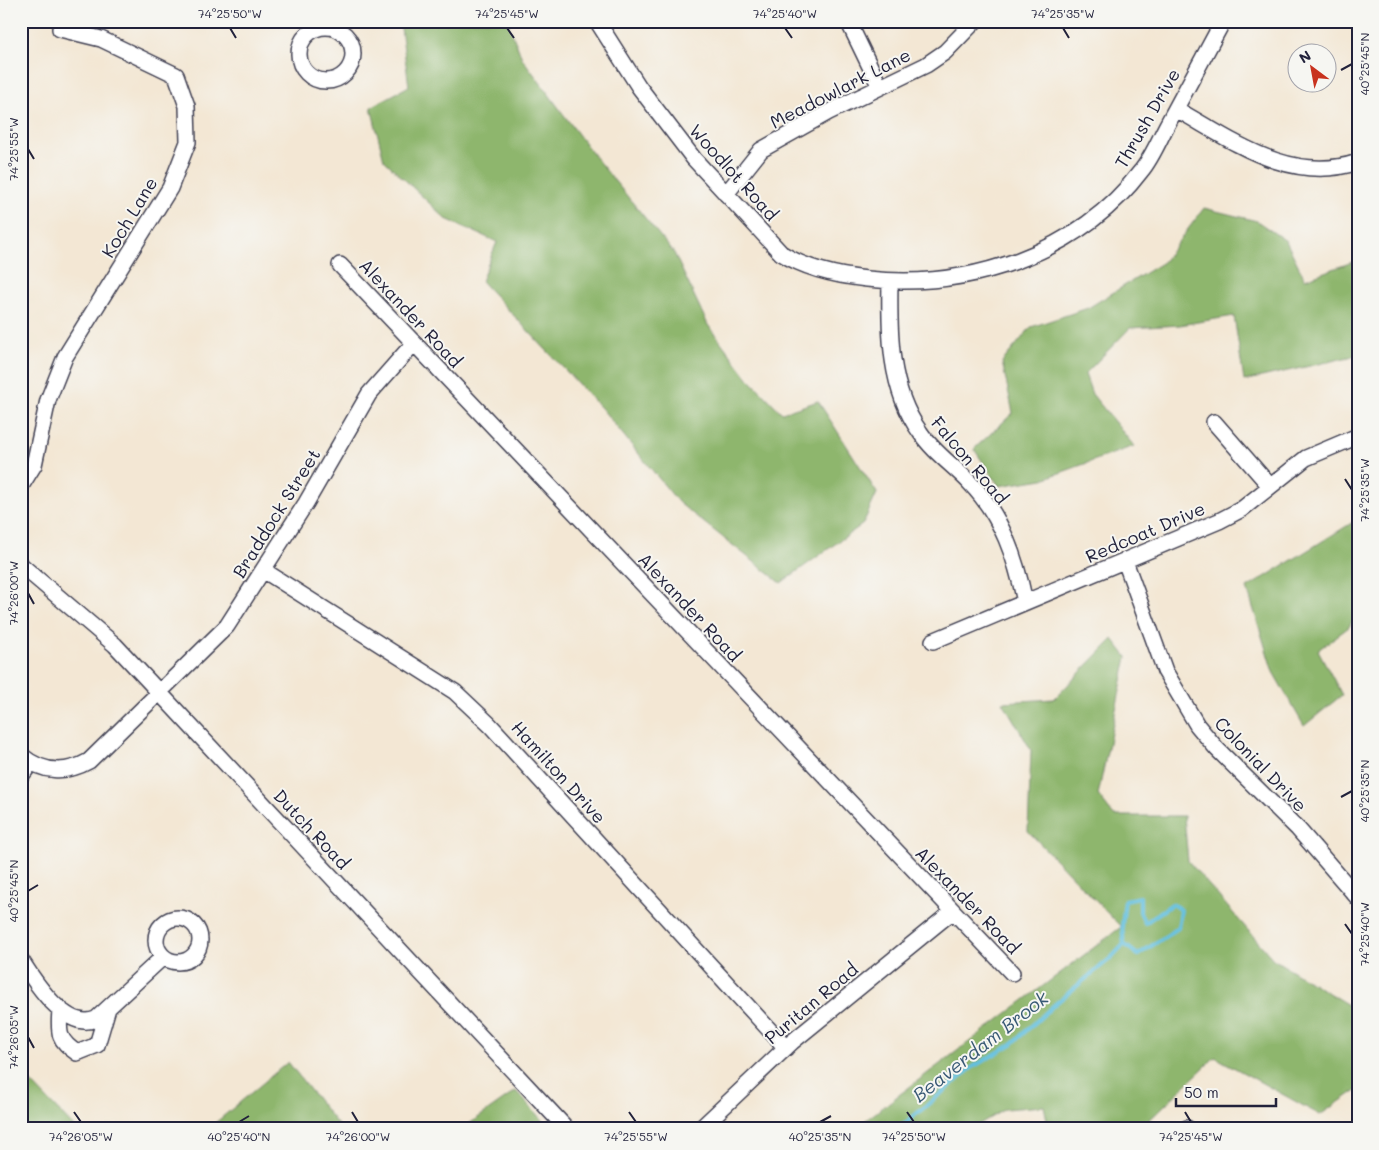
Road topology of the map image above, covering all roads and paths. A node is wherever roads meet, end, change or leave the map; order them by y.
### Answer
1 (597, 21) edge
2 (848, 21) edge
3 (976, 21) edge
4 (1223, 21) edge
5 (60, 29) dead end
6 (880, 87) junction
7 (1176, 109) junction
8 (1358, 162) edge
9 (726, 194) junction
10 (340, 265) dead end
11 (890, 282) junction
12 (414, 343) junction
13 (1214, 422) dead end
14 (1358, 436) edge
15 (21, 486) edge
16 (1270, 486) junction
17 (1125, 561) junction
18 (21, 565) edge
19 (263, 570) junction
20 (1025, 602) junction
21 (933, 641) dead end
22 (159, 693) junction
23 (26, 759) edge
24 (21, 776) edge
25 (1358, 898) edge
26 (952, 912) junction
27 (162, 957) dead end
28 (21, 960) edge
29 (1012, 973) dead end
30 (108, 1007) junction
31 (60, 1008) junction
32 (786, 1048) junction
33 (567, 1129) edge
34 (700, 1129) edge

1 - 9 street, Woodlot Road
2 - 6 street
3 - 6 street, Meadowlark Lane
4 - 7 street, Thrush Drive
5 - 15 street, Koch Lane
6 - 9 street, Meadowlark Lane
7 - 8 street
7 - 11 street, Thrush Drive
9 - 11 street, Woodlot Road
10 - 12 street, Alexander Road
11 - 20 street, Falcon Road
12 - 19 street, Braddock Street
12 - 26 street, Alexander Road
13 - 16 street
14 - 16 street, Redcoat Drive
16 - 17 street, Redcoat Drive
17 - 20 street, Redcoat Drive
17 - 25 street, Colonial Drive
18 - 22 street, Dutch Road
19 - 22 street, Braddock Street
19 - 32 street, Hamilton Drive
20 - 21 street, Redcoat Drive
22 - 23 street, Braddock Street
22 - 33 street, Dutch Road
23 - 24 street
26 - 29 street, Alexander Road
26 - 32 street, Puritan Road
27 - 30 street
28 - 31 street
30 - 31 street
30 - 31 street
32 - 34 street, Puritan Road

